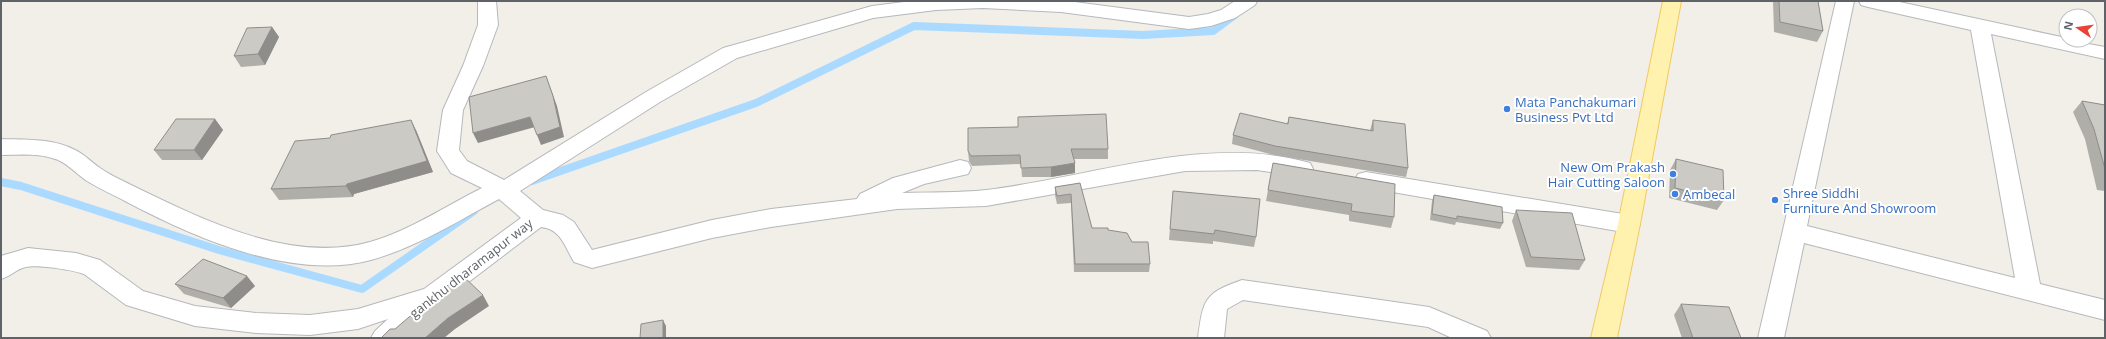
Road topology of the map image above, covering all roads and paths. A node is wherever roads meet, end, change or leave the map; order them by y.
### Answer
1 (487, 1) edge
2 (1248, 1) edge
3 (1672, 1) edge
4 (1846, 1) edge
5 (1868, 1) edge
6 (1062, 4) edge
7 (1980, 24) junction
8 (2105, 52) edge
9 (1, 147) edge
10 (960, 168) dead end
11 (1319, 172) edge
12 (1342, 176) edge
13 (502, 189) junction
14 (857, 207) junction
15 (536, 218) junction
16 (1629, 224) junction
17 (1795, 232) junction
18 (1, 270) edge
19 (2029, 291) junction
20 (432, 296) junction
21 (2105, 310) edge
22 (384, 338) edge
23 (1211, 338) edge
24 (1478, 338) edge
25 (1604, 338) edge
26 (1771, 338) edge

1 - 13 street, gankhu dharamapur way
2 - 6 street
3 - 16 main road
4 - 17 street
5 - 7 street
6 - 13 street
7 - 8 street
7 - 19 street
9 - 13 street
10 - 14 street
11 - 14 street
12 - 16 street
13 - 15 street, gankhu dharamapur way
14 - 15 street
15 - 20 street, gankhu dharamapur way
16 - 25 main road
17 - 19 street
17 - 26 street
18 - 20 street
19 - 21 street
20 - 22 street, gankhu dharamapur way
23 - 24 street

